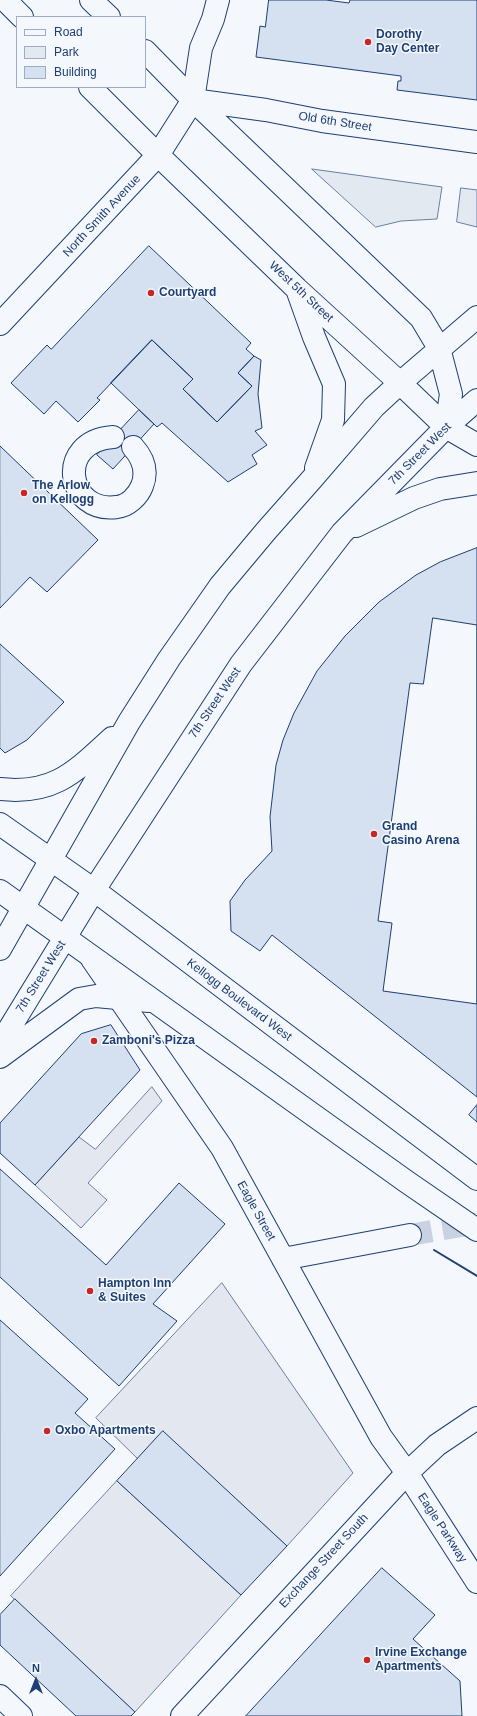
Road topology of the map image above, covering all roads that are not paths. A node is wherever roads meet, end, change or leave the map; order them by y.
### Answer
1 (5, 0) edge
2 (91, 0) edge
3 (218, 0) edge
4 (21, 16) edge
5 (108, 16) edge
6 (146, 52) edge
7 (91, 88) edge
8 (193, 100) junction
9 (477, 142) edge
10 (158, 155) junction
11 (297, 289) junction
12 (477, 317) edge
13 (0, 324) edge
14 (439, 348) junction
15 (400, 382) junction
16 (477, 400) edge
17 (446, 427) junction
18 (113, 437) dead end
19 (477, 445) edge
20 (133, 447) dead end
21 (312, 479) junction
22 (477, 484) edge
23 (342, 533) junction
24 (128, 722) junction
25 (0, 789) edge
26 (0, 824) edge
27 (52, 859) junction
28 (94, 890) junction
29 (0, 892) edge
30 (22, 908) junction
31 (65, 939) junction
32 (0, 949) edge
33 (92, 958) junction
34 (120, 997) junction
35 (153, 1001) junction
36 (0, 1044) edge
37 (0, 1057) edge
38 (477, 1179) edge
39 (477, 1230) edge
40 (410, 1235) tunnel mouth
41 (283, 1259) junction
42 (477, 1418) edge
43 (407, 1473) junction
44 (477, 1582) edge
45 (0, 1696) edge
46 (21, 1716) edge
47 (182, 1716) edge

1 - 4 main road
2 - 5 main road
3 - 8 main road
6 - 8 main road
7 - 10 main road, West 5th Street
8 - 9 main road, Old 6th Street
8 - 10 main road, North Smith Avenue
8 - 14 main road
10 - 11 main road, West 5th Street
10 - 13 main road, North Smith Avenue
11 - 15 main road, West 5th Street
11 - 21 main road
12 - 14 main road
14 - 15 main road
14 - 17 main road
15 - 17 main road, West 5th Street
15 - 21 main road
16 - 17 main road, 7th Street West
17 - 19 main road, West 5th Street
17 - 23 main road, 7th Street West
18 - 20 main road
21 - 24 main road
22 - 23 main road
23 - 28 main road, 7th Street West
24 - 25 main road
24 - 27 main road
26 - 27 main road, Kellogg Boulevard West
27 - 28 main road, Kellogg Boulevard West
27 - 30 main road
28 - 31 main road, 7th Street West
28 - 38 main road, Kellogg Boulevard West
29 - 30 main road
30 - 31 main road
30 - 32 main road
31 - 33 main road
31 - 36 main road, 7th Street West
33 - 34 main road, Eagle Street
33 - 35 main road
34 - 35 main road
34 - 37 main road
34 - 41 main road, Eagle Street
35 - 39 main road
40 - 41 main road
41 - 43 main road, Eagle Street
42 - 43 main road, Exchange Street South
43 - 44 main road, Eagle Parkway
43 - 47 main road, Exchange Street South
45 - 46 main road

